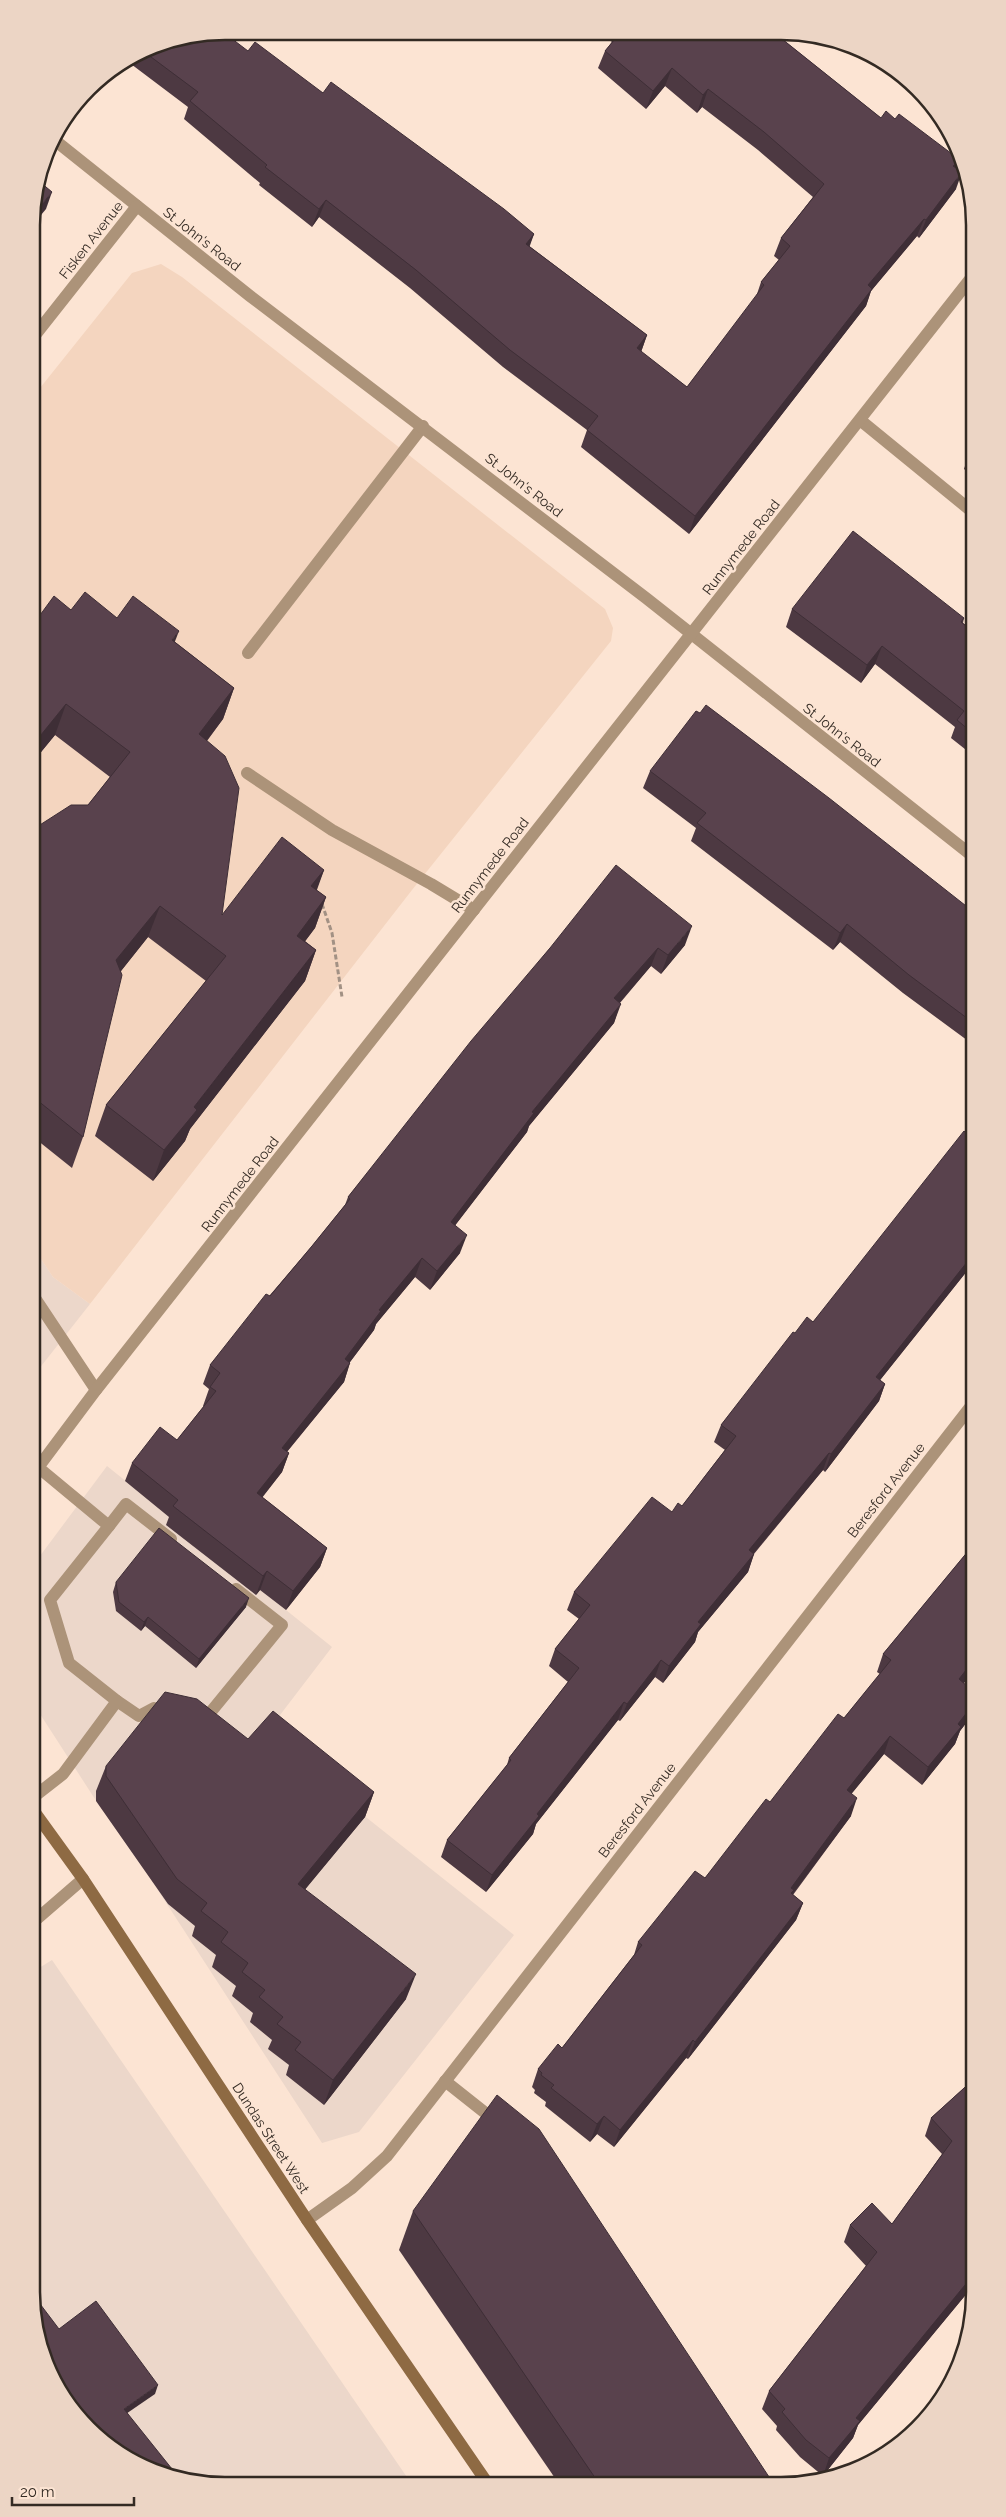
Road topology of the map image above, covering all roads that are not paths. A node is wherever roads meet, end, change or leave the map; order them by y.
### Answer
1 (59, 143) edge
2 (137, 206) junction
3 (966, 285) edge
4 (40, 329) edge
5 (860, 420) junction
6 (423, 426) junction
7 (966, 507) edge
8 (691, 635) junction
9 (248, 652) dead end
10 (247, 773) dead end
11 (966, 851) edge
12 (474, 910) junction
13 (40, 1304) edge
14 (96, 1390) junction
15 (966, 1411) edge
16 (40, 1466) edge
17 (40, 1477) edge
18 (109, 1526) junction
19 (181, 1546) edge
20 (227, 1583) edge
21 (117, 1702) junction
22 (40, 1793) edge
23 (40, 1820) edge
24 (83, 1880) junction
25 (40, 1916) edge
26 (445, 2081) junction
27 (506, 2130) edge
28 (307, 2220) junction
29 (483, 2477) edge

1 - 2 street, St John's Road
2 - 4 street, Fisken Avenue
2 - 6 street, St John's Road
3 - 5 street, Runnymede Road
5 - 7 street
5 - 8 street, Runnymede Road
6 - 8 street, St John's Road
6 - 9 street
8 - 11 street, St John's Road
8 - 12 street, Runnymede Road
10 - 12 street
12 - 14 street, Runnymede Road
13 - 14 street
14 - 16 street, Runnymede Road
15 - 26 street, Beresford Avenue
17 - 18 street
18 - 19 street
18 - 21 street
20 - 21 street
21 - 22 street
23 - 24 main road, Dundas Street West
24 - 25 street
24 - 28 main road, Dundas Street West
26 - 27 street
26 - 28 street, Beresford Avenue
28 - 29 main road, Dundas Street West

